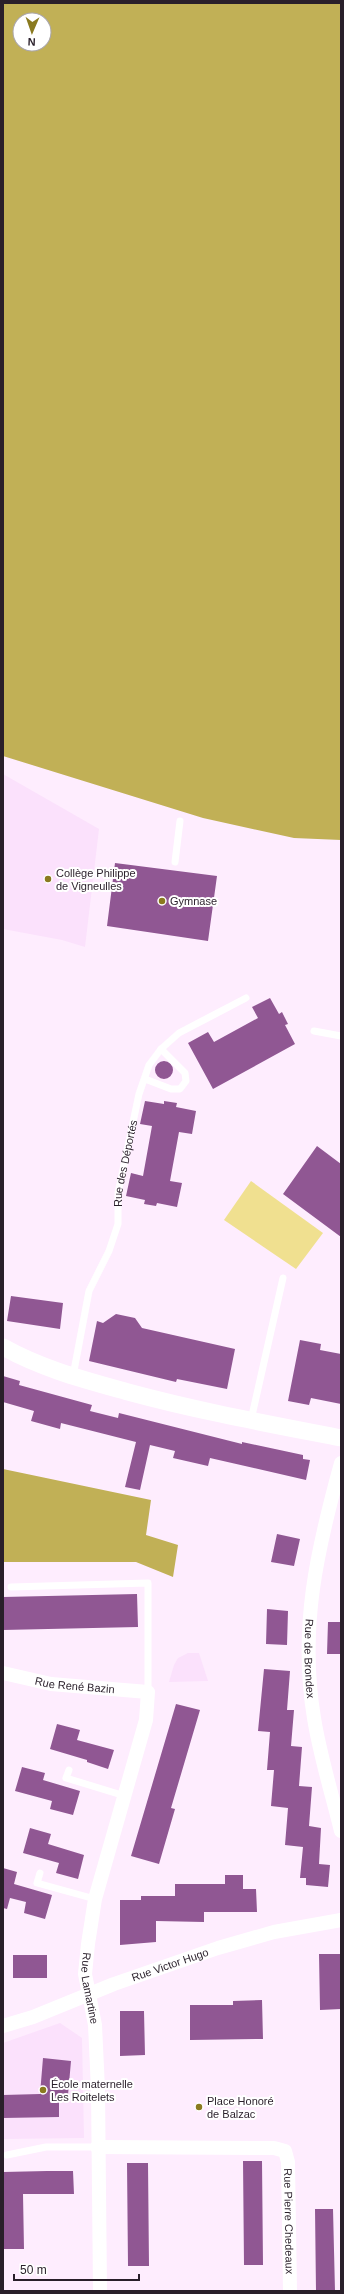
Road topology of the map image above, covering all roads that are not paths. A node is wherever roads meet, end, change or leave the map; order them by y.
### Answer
1 (180, 821) dead end
2 (175, 862) dead end
3 (246, 998) dead end
4 (314, 1030) dead end
5 (341, 1036) edge
6 (161, 1049) junction
7 (145, 1079) junction
8 (282, 1278) dead end
9 (3, 1347) edge
10 (73, 1376) junction
11 (251, 1421) junction
12 (341, 1438) edge
13 (341, 1463) edge
14 (11, 1587) dead end
15 (3, 1673) edge
16 (148, 1692) junction
17 (69, 1770) dead end
18 (125, 1796) junction
19 (341, 1831) edge
20 (40, 1873) dead end
21 (95, 1899) junction
22 (341, 1920) edge
23 (90, 1993) junction
24 (3, 2026) edge
25 (97, 2147) junction
26 (7, 2155) dead end
27 (100, 2291) edge
28 (290, 2291) edge

1 - 2 lane
3 - 6 lane, Rue des Déportés
4 - 5 lane
6 - 7 lane, Rue des Déportés
6 - 7 lane
7 - 10 lane, Rue des Déportés
8 - 11 lane
9 - 10 street
10 - 11 street
11 - 12 street
13 - 19 street, Rue de Brondex
14 - 16 lane
15 - 16 street, Rue René Bazin
16 - 18 street, Rue Lamartine
17 - 18 lane
18 - 21 street, Rue Lamartine
20 - 21 lane
21 - 23 street, Rue Lamartine
22 - 23 street, Rue Victor Hugo
23 - 24 street, Rue Victor Hugo
23 - 25 street, Rue Lamartine
25 - 26 lane
25 - 27 street, Rue Lamartine
25 - 28 street, Rue Pierre Chedeaux

